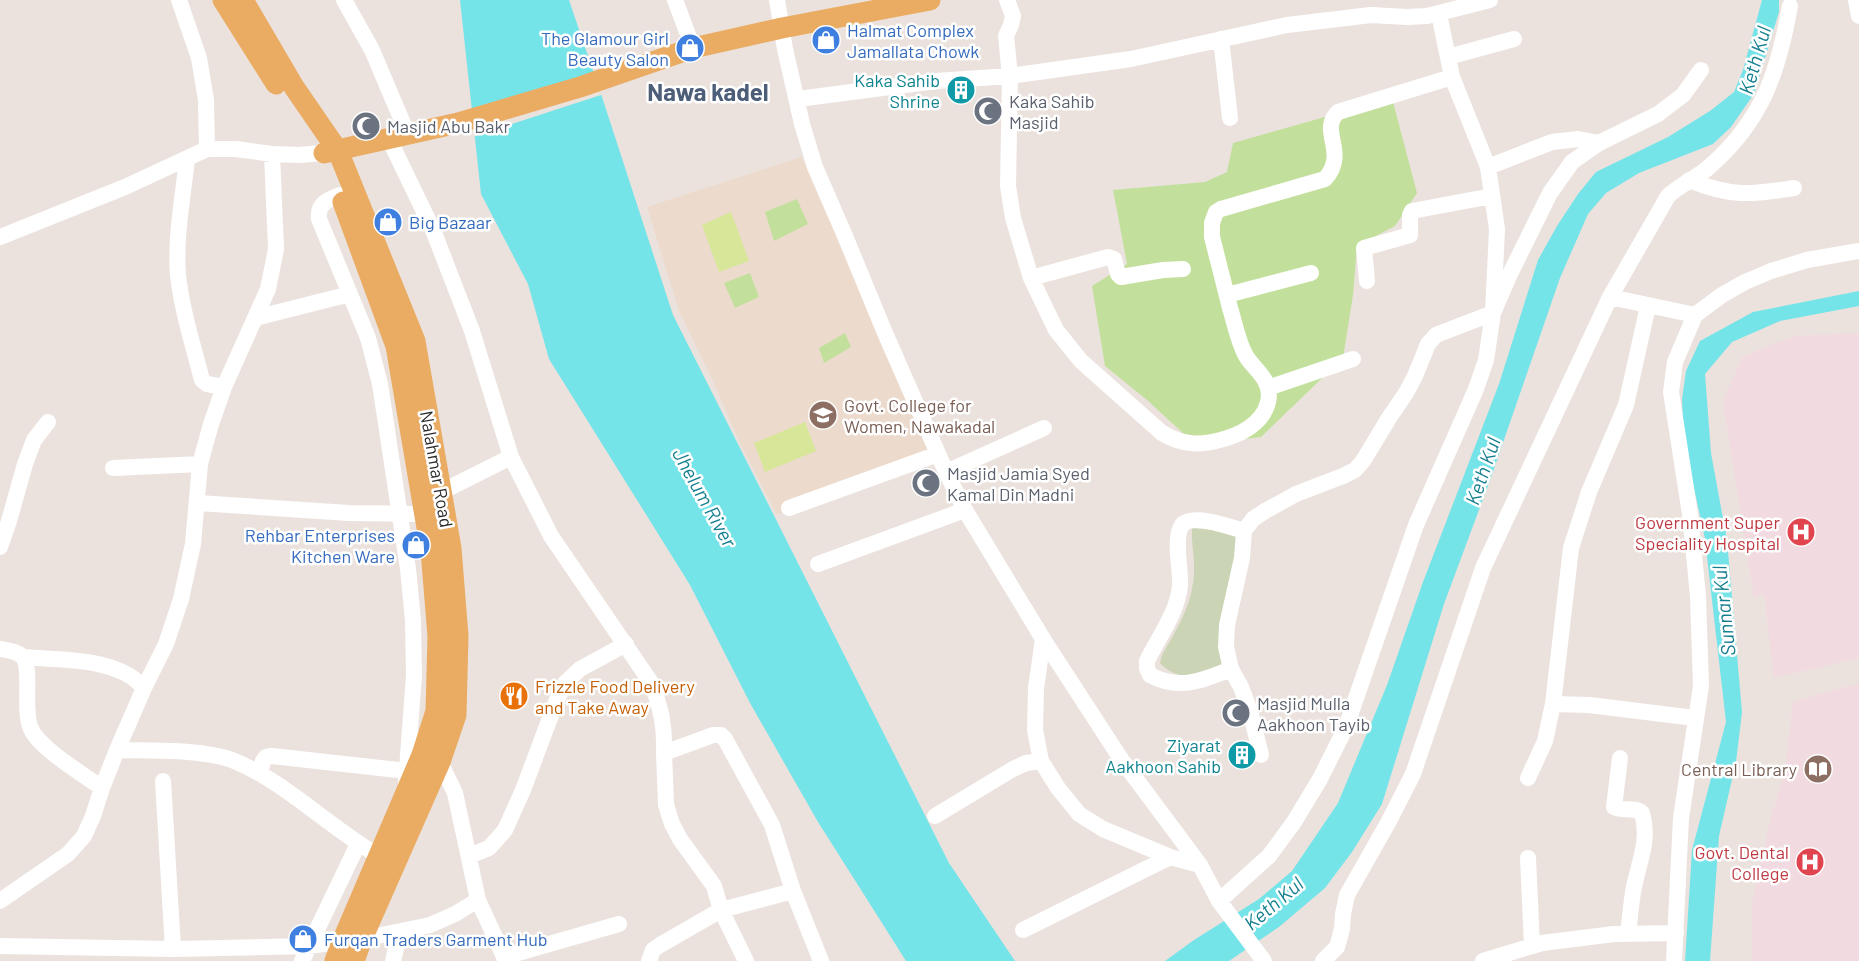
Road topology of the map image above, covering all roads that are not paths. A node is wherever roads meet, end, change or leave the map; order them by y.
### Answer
1 (179, 0) edge
2 (223, 0) edge
3 (243, 0) edge
4 (344, 0) edge
5 (675, 0) edge
6 (777, 0) edge
7 (930, 0) edge
8 (1006, 0) edge
9 (1490, 0) edge
10 (1856, 0) edge
11 (1790, 6) dead end
12 (1439, 14) junction
13 (1859, 16) edge
14 (782, 28) junction
15 (1221, 39) junction
16 (1514, 39) dead end
17 (693, 48) junction
18 (1448, 57) junction
19 (1701, 70) dead end
20 (1010, 76) junction
21 (1452, 76) junction
22 (798, 99) junction
23 (1230, 118) dead end
24 (399, 137) junction
25 (1599, 143) junction
26 (207, 149) junction
27 (330, 152) junction
28 (272, 154) junction
29 (187, 159) junction
30 (1488, 167) junction
31 (1689, 180) junction
32 (1794, 188) dead end
33 (340, 195) junction
34 (1492, 196) junction
35 (0, 237) edge
36 (1859, 250) edge
37 (1183, 269) dead end
38 (1311, 273) dead end
39 (1031, 278) junction
40 (1367, 281) dead end
41 (350, 294) junction
42 (1227, 295) junction
43 (1610, 297) junction
44 (1648, 306) junction
45 (1493, 313) junction
46 (1695, 315) junction
47 (255, 318) junction
48 (1353, 358) dead end
49 (224, 387) junction
50 (1268, 388) junction
51 (48, 422) dead end
52 (1044, 428) dead end
53 (938, 454) junction
54 (511, 457) junction
55 (201, 464) junction
56 (113, 468) dead end
57 (946, 472) junction
58 (441, 492) junction
59 (198, 503) junction
60 (789, 508) dead end
61 (965, 510) junction
62 (399, 513) junction
63 (435, 514) junction
64 (1244, 531) junction
65 (0, 547) edge
66 (818, 564) dead end
67 (1043, 639) junction
68 (626, 644) junction
69 (0, 649) edge
70 (23, 657) junction
71 (1232, 669) junction
72 (144, 688) junction
73 (1553, 704) junction
74 (1695, 718) junction
75 (117, 750) junction
76 (664, 753) junction
77 (1262, 755) dead end
78 (431, 758) junction
79 (1620, 758) dead end
80 (1041, 761) junction
81 (407, 771) junction
82 (260, 773) junction
83 (1528, 778) dead end
84 (163, 781) dead end
85 (102, 788) junction
86 (406, 793) junction
87 (935, 816) dead end
88 (358, 844) junction
89 (379, 856) junction
90 (469, 856) junction
91 (1170, 857) junction
92 (1528, 858) dead end
93 (1200, 865) junction
94 (793, 891) junction
95 (478, 900) junction
96 (0, 901) edge
97 (1224, 906) junction
98 (721, 910) junction
99 (620, 924) dead end
100 (1023, 930) dead end
101 (400, 932) junction
102 (1676, 933) junction
103 (1628, 934) junction
104 (0, 946) edge
105 (1532, 946) junction
106 (346, 947) edge
107 (173, 949) junction
108 (305, 954) edge
109 (505, 959) edge
110 (1262, 959) edge
111 (354, 961) edge
112 (393, 961) edge
113 (649, 961) edge
114 (746, 961) edge
115 (821, 961) edge
116 (1323, 961) edge
117 (1483, 961) edge
118 (1674, 961) edge

1 - 26 street
2 - 27 main road, Nalahmar Road
3 - 27 main road, Nalahmar Road
4 - 24 street
5 - 17 street
6 - 14 street
7 - 14 main road
8 - 20 street
9 - 12 street
10 - 13 street
11 - 31 street
12 - 15 street
12 - 18 street
14 - 17 main road
14 - 22 street
15 - 20 street
15 - 23 street
16 - 18 street
17 - 24 main road
18 - 21 street
19 - 25 street
20 - 22 street
20 - 39 street
21 - 30 street
21 - 42 street
22 - 53 street
24 - 27 main road
24 - 54 street
25 - 30 street
25 - 45 street
26 - 28 street
26 - 29 street
27 - 28 street
27 - 33 main road, Nalahmar Road
27 - 58 main road, Nalahmar Road
28 - 47 street
29 - 35 street
29 - 49 street
30 - 34 street
31 - 32 street
31 - 43 street
33 - 41 street
33 - 63 main road, Nalahmar Road
34 - 40 street
34 - 45 street
36 - 46 street
37 - 39 street
38 - 42 street
39 - 50 street
41 - 47 street
41 - 62 street
42 - 50 street
43 - 44 street
43 - 116 street
44 - 46 street
44 - 73 street
45 - 64 street
45 - 97 street
46 - 74 street
47 - 49 street
48 - 50 street
49 - 55 street
51 - 65 street
52 - 57 street
53 - 57 street
53 - 60 street
54 - 58 street
54 - 68 street
55 - 56 street
55 - 59 street
57 - 61 street
58 - 63 main road, Nalahmar Road
59 - 62 street
59 - 72 street
61 - 66 street
61 - 67 street
62 - 63 street
62 - 81 street
63 - 78 main road, Nalahmar Road
64 - 71 street
64 - 71 street
67 - 80 street
67 - 93 street
68 - 76 street
68 - 90 street
69 - 70 street
70 - 72 street
70 - 85 street
71 - 77 street
72 - 75 street
73 - 74 street
73 - 83 street
74 - 102 street
75 - 82 street
75 - 85 street
76 - 94 street
76 - 98 street
78 - 86 main road, Nalahmar Road
78 - 90 street
78 - 106 main road, Nalahmar Road
79 - 103 street
80 - 87 street
80 - 91 street
81 - 82 street
81 - 86 street
82 - 88 street
84 - 107 street
85 - 96 street
86 - 89 main road, Nalahmar Road
88 - 89 street
88 - 108 street
89 - 106 main road, Nalahmar Road
90 - 95 street
91 - 93 street
91 - 100 street
92 - 105 street
93 - 97 street
94 - 98 street
94 - 115 street
95 - 101 street
95 - 109 street
97 - 110 street
98 - 113 street
98 - 114 street
99 - 109 street
101 - 106 street
101 - 112 street
102 - 103 street
102 - 118 street
103 - 105 street
104 - 107 street
105 - 117 street
106 - 108 street
106 - 111 main road, Nalahmar Road
107 - 108 street

